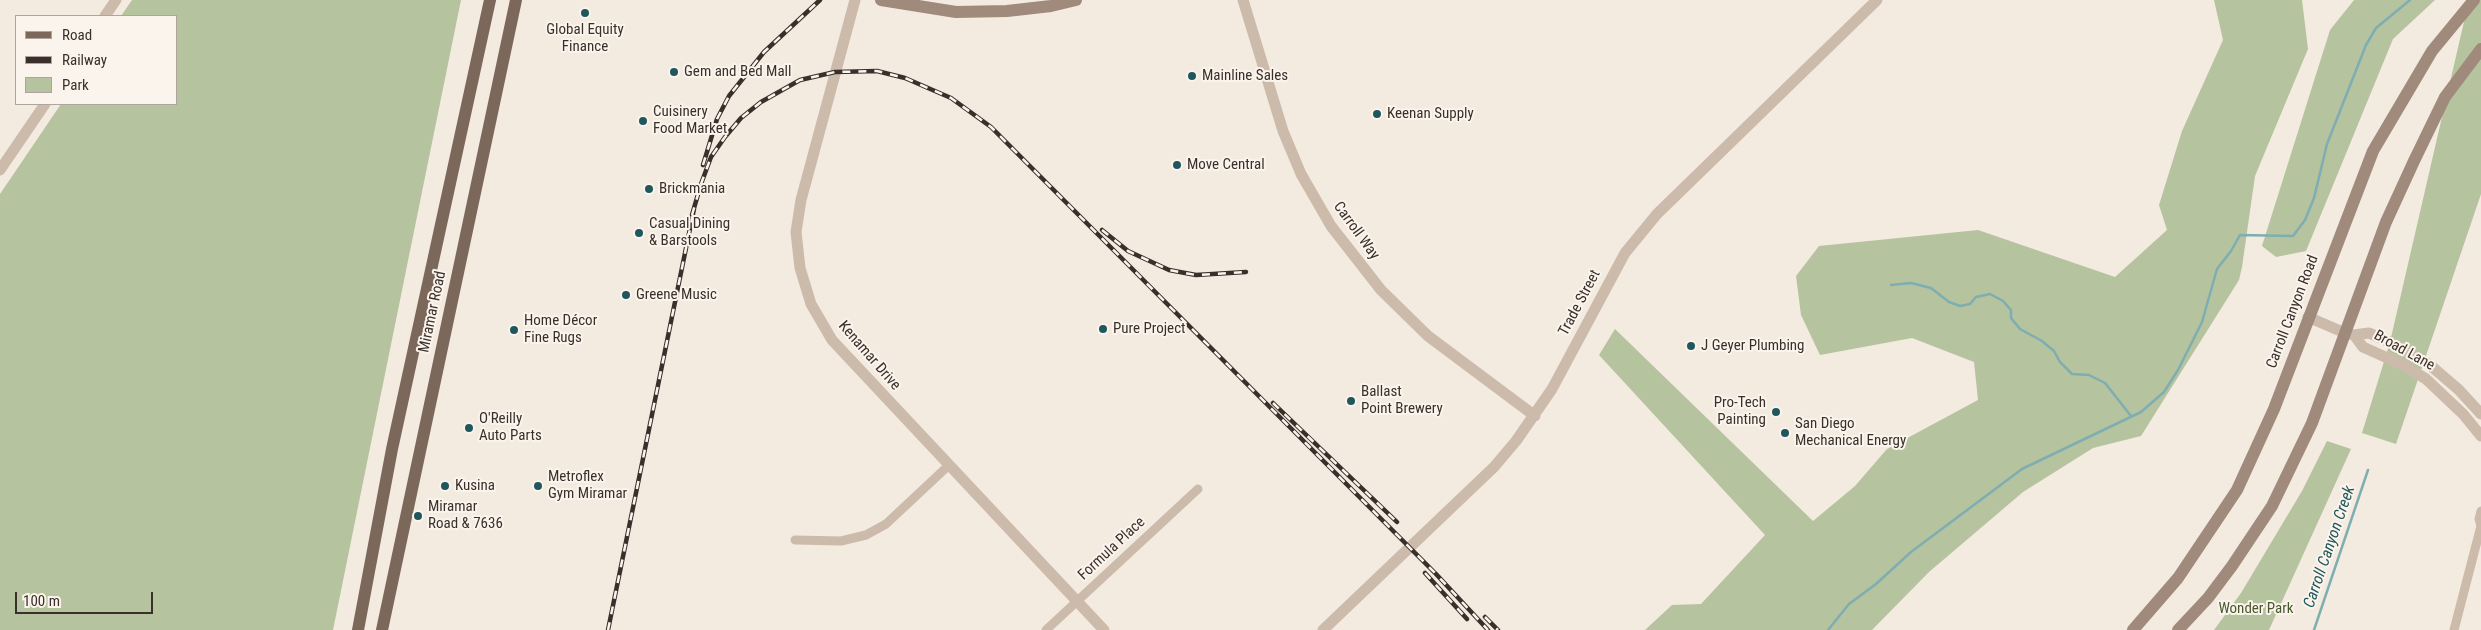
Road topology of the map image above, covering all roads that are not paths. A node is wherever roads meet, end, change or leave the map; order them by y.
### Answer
1 (116, 0) edge
2 (490, 0) edge
3 (516, 0) edge
4 (855, 0) edge
5 (880, 0) edge
6 (1076, 0) edge
7 (1242, 0) edge
8 (1877, 0) edge
9 (2474, 0) edge
10 (106, 15) edge
11 (2481, 49) edge
12 (44, 105) edge
13 (0, 170) edge
14 (2308, 317) junction
15 (2349, 334) junction
16 (2481, 414) edge
17 (1535, 416) junction
18 (2481, 436) edge
19 (948, 466) junction
20 (1198, 489) dead end
21 (2481, 511) edge
22 (2481, 526) edge
23 (795, 540) dead end
24 (1077, 601) junction
25 (358, 630) edge
26 (382, 630) edge
27 (1046, 630) edge
28 (1104, 630) edge
29 (1323, 630) edge
30 (2133, 630) edge
31 (2178, 630) edge
32 (2454, 630) edge

1 - 10 street
2 - 25 main road, Miramar Road
3 - 26 main road, Miramar Road
4 - 19 street, Kenamar Drive
5 - 6 main road
7 - 17 street, Carroll Way
8 - 17 street, Trade Street
9 - 14 main road, Carroll Canyon Road
11 - 15 main road
12 - 13 street
14 - 15 street, Broad Lane
14 - 30 main road, Carroll Canyon Road
15 - 16 street, Broad Lane
15 - 18 street, Broad Lane
15 - 31 main road
17 - 29 street, Trade Street
19 - 23 street
19 - 24 street, Kenamar Drive
20 - 24 street, Formula Place
21 - 22 street
22 - 32 street
24 - 27 street, Formula Place
24 - 28 street, Kenamar Drive

